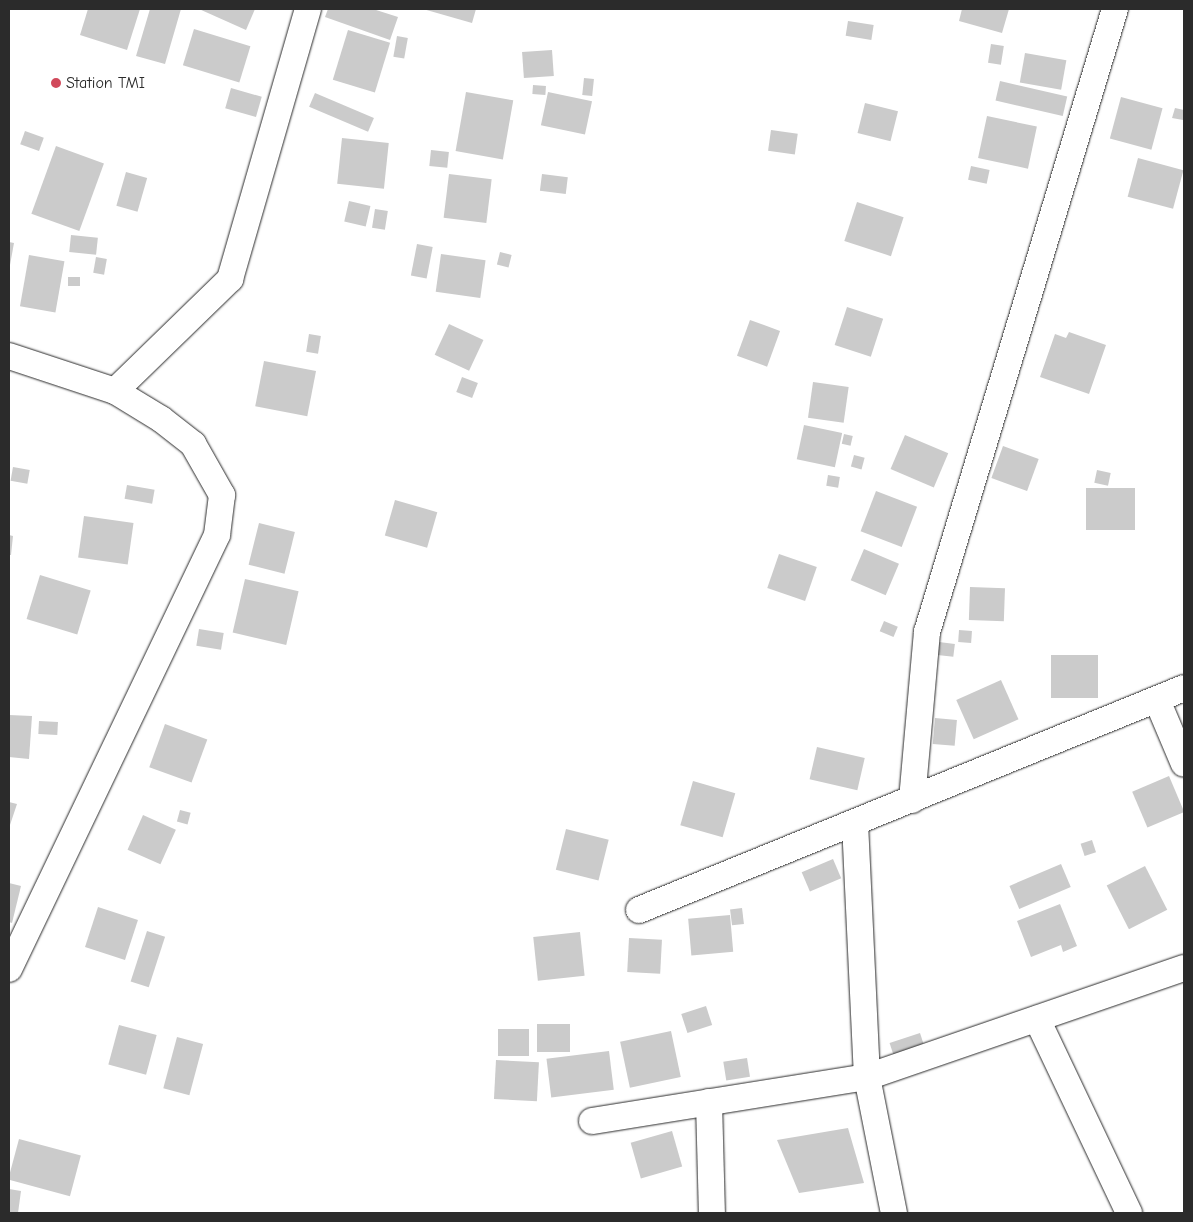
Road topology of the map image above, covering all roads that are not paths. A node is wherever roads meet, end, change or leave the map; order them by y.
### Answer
1 (308, 9) edge
2 (1115, 9) edge
3 (9, 356) edge
4 (115, 391) junction
5 (1184, 688) edge
6 (1157, 700) junction
7 (1184, 764) edge
8 (912, 800) junction
9 (854, 823) junction
10 (639, 910) dead end
11 (1184, 968) edge
12 (9, 969) edge
13 (1037, 1019) junction
14 (867, 1077) junction
15 (709, 1102) junction
16 (592, 1121) dead end
17 (712, 1213) edge
18 (894, 1213) edge
19 (1129, 1213) edge

1 - 4 street
2 - 8 street
3 - 4 street
4 - 12 street
5 - 6 street
6 - 7 street
6 - 8 street
8 - 9 street
9 - 10 street
9 - 14 street
11 - 13 street
13 - 14 street
13 - 19 street
14 - 15 street
14 - 18 street
15 - 16 street
15 - 17 street

